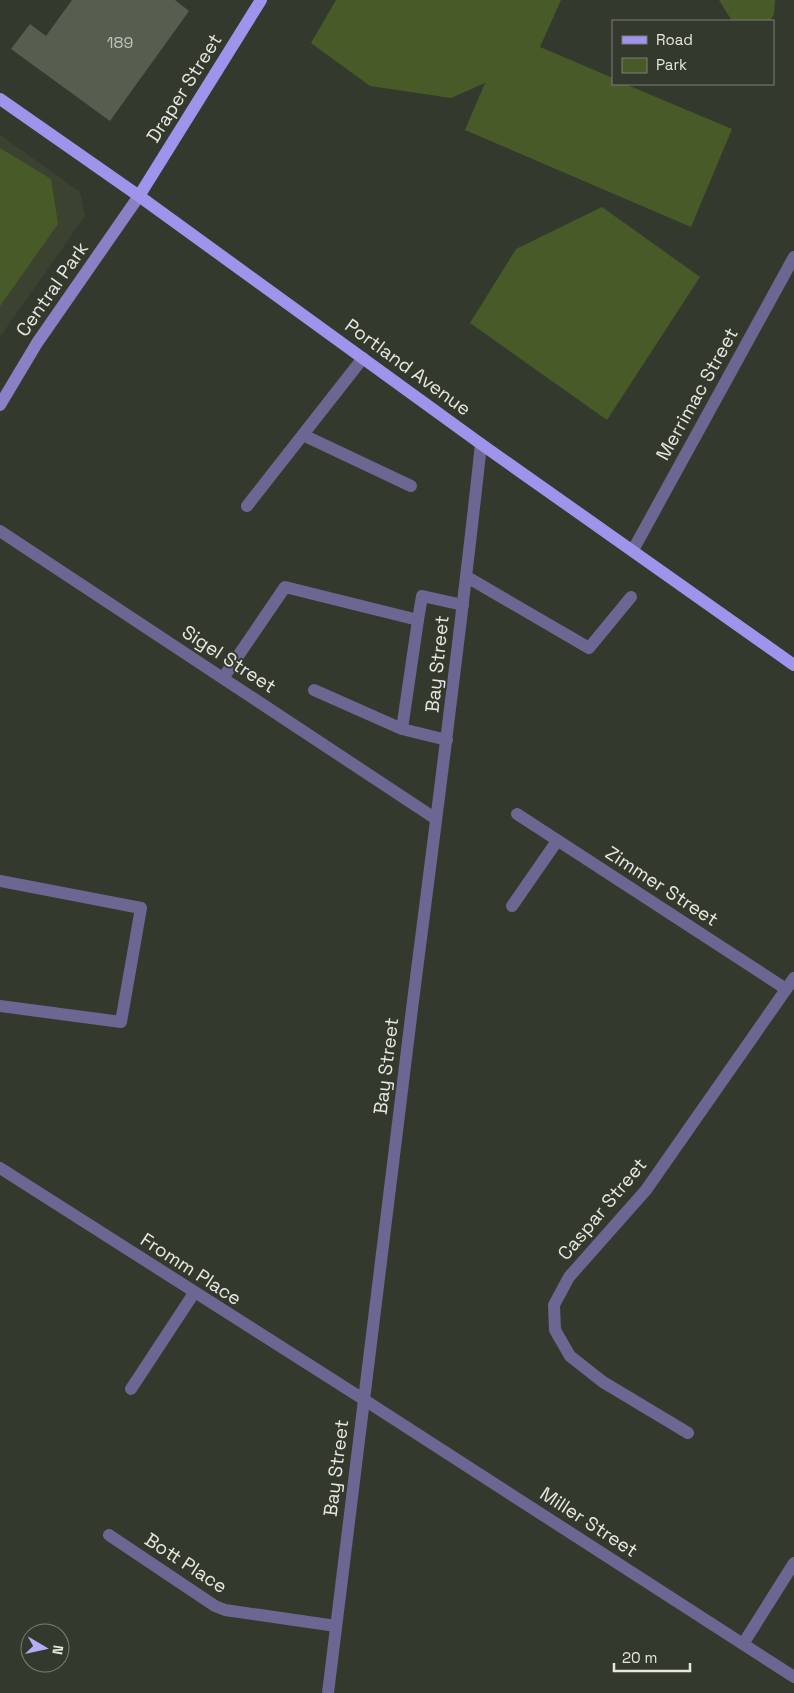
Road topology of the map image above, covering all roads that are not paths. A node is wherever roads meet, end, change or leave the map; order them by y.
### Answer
1 (261, 0) edge
2 (0, 99) edge
3 (139, 196) junction
4 (794, 257) edge
5 (363, 358) junction
6 (0, 405) edge
7 (303, 435) junction
8 (481, 444) junction
9 (410, 486) dead end
10 (247, 506) dead end
11 (0, 531) edge
12 (633, 550) junction
13 (467, 577) junction
14 (631, 597) dead end
15 (463, 605) junction
16 (418, 620) junction
17 (794, 665) edge
18 (224, 678) junction
19 (314, 690) dead end
20 (402, 729) junction
21 (447, 740) junction
22 (517, 814) dead end
23 (436, 818) junction
24 (558, 840) junction
25 (0, 881) edge
26 (512, 906) dead end
27 (794, 978) edge
28 (786, 989) junction
29 (0, 1006) edge
30 (0, 1168) edge
31 (194, 1293) junction
32 (131, 1389) dead end
33 (363, 1399) junction
34 (688, 1433) dead end
35 (109, 1536) dead end
36 (794, 1563) edge
37 (336, 1626) junction
38 (743, 1644) junction
39 (794, 1677) edge
40 (328, 1693) edge

1 - 3 main road, Draper Street
2 - 3 main road, Portland Avenue
3 - 5 main road, Portland Avenue
3 - 6 main road, Central Park
4 - 12 street, Merrimac Street
5 - 7 street
5 - 8 main road, Portland Avenue
7 - 9 street
7 - 10 street
8 - 12 main road, Portland Avenue
8 - 13 street, Bay Street
11 - 18 street, Sigel Street
12 - 17 main road, Portland Avenue
13 - 14 street
13 - 15 street, Bay Street
15 - 16 street
15 - 21 street, Bay Street
16 - 18 street
16 - 20 street
18 - 23 street, Sigel Street
19 - 20 street
20 - 21 street
21 - 23 street, Bay Street
22 - 24 street, Zimmer Street
23 - 33 street, Bay Street
24 - 26 street
24 - 28 street, Zimmer Street
25 - 29 street
27 - 28 street, Caspar Street
28 - 34 street, Caspar Street
30 - 31 street, Fromm Place
31 - 32 street
31 - 33 street, Fromm Place
33 - 37 street, Bay Street
33 - 38 street, Miller Street
35 - 37 street, Bott Place
36 - 38 street
37 - 40 street, Bay Street
38 - 39 street, Miller Street

